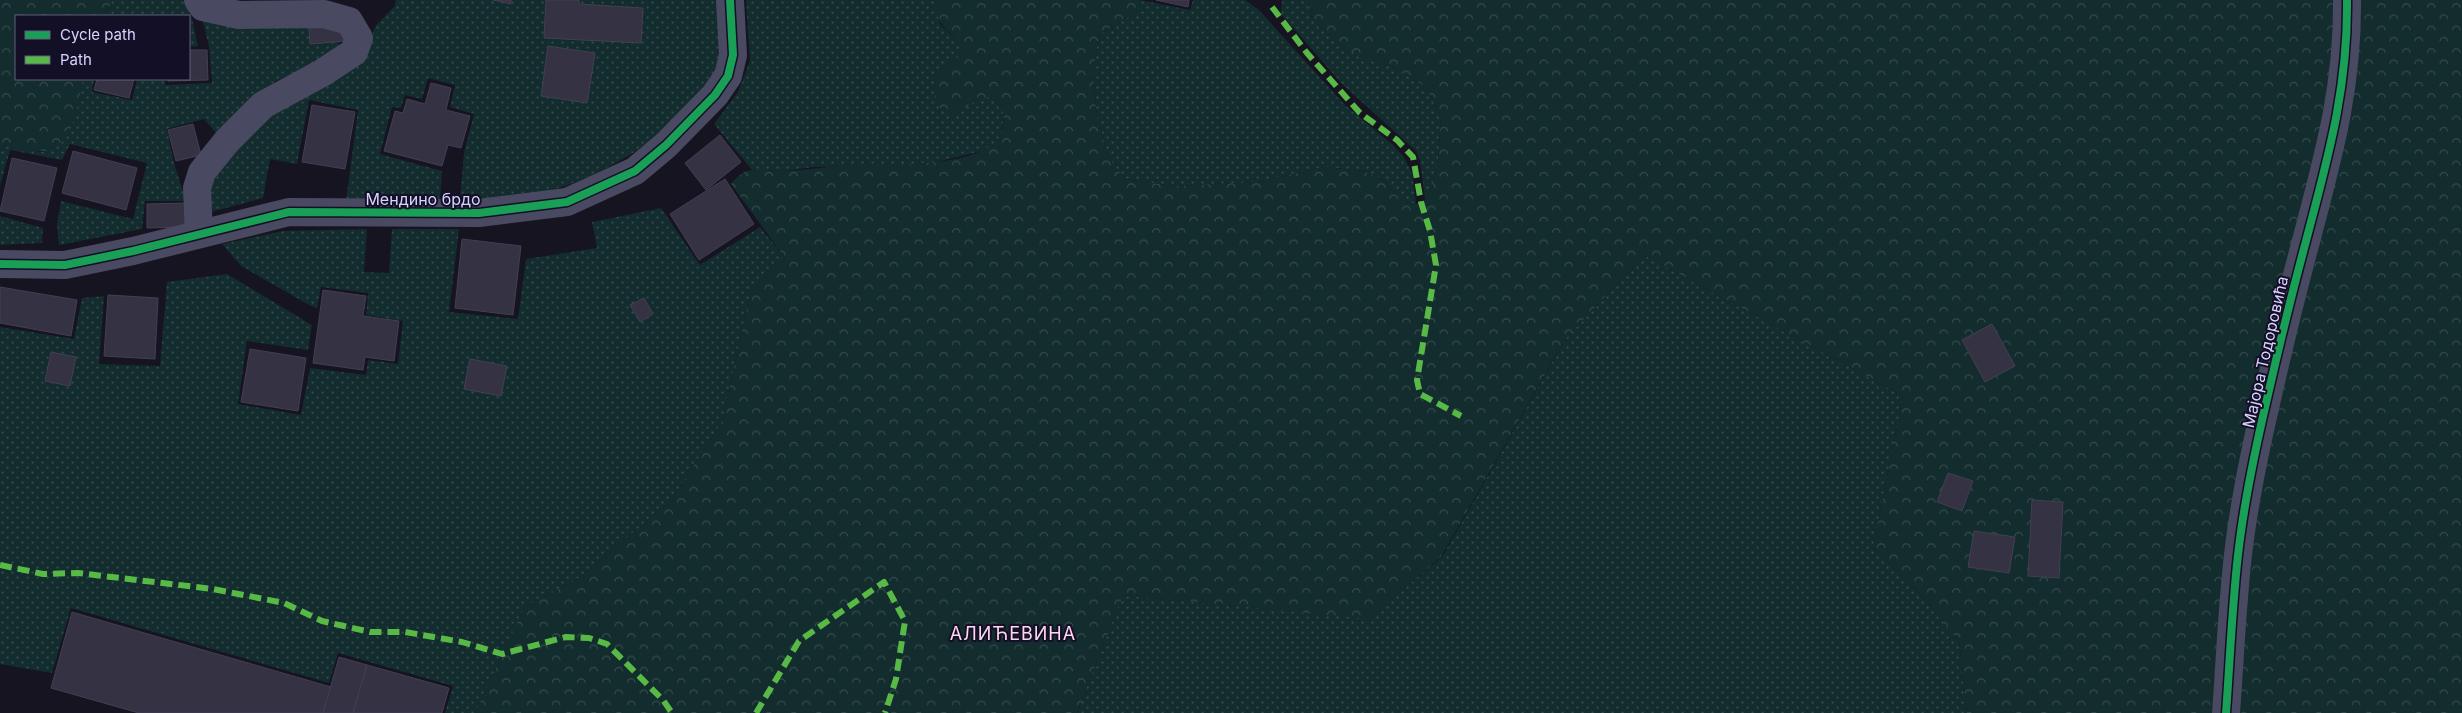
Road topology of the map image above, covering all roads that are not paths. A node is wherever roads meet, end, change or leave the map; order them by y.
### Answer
1 (198, 0) edge
2 (730, 0) edge
3 (2347, 0) edge
4 (199, 234) junction
5 (0, 264) edge
6 (2226, 713) edge

1 - 4 street
2 - 4 street, Мендино брдо
3 - 6 street, Мајора Тодоровића
4 - 5 street, Мендино брдо

